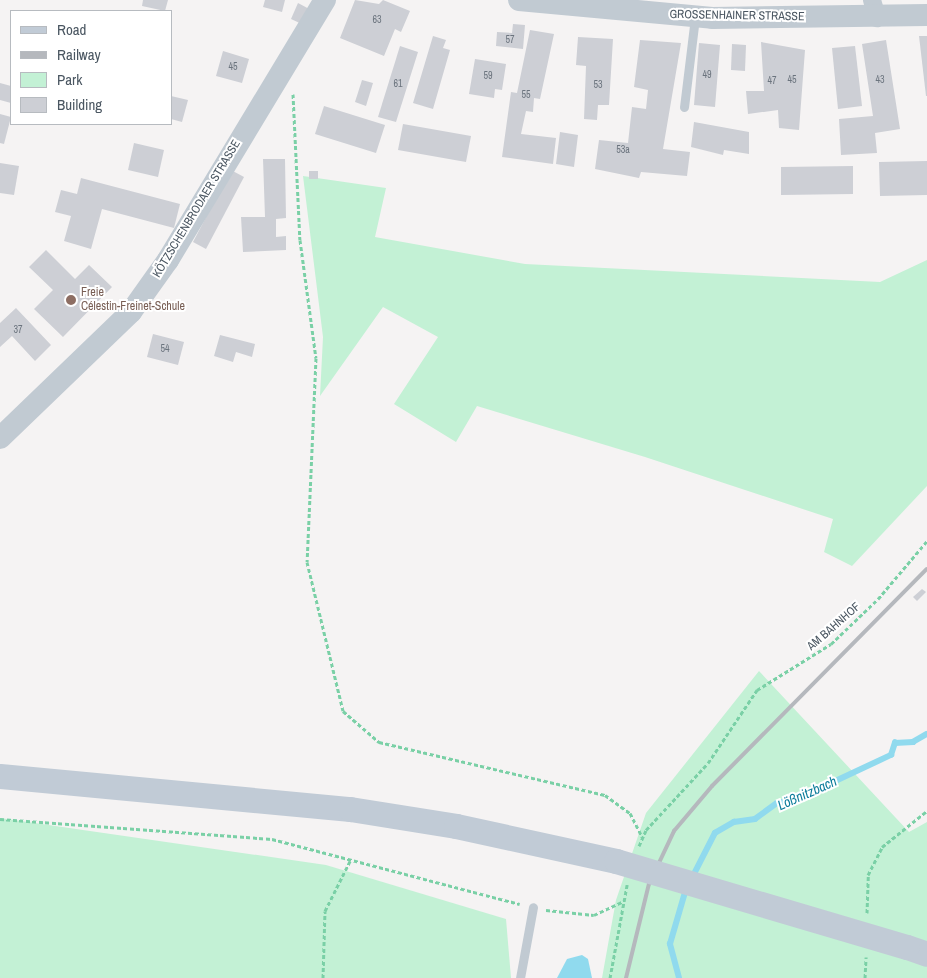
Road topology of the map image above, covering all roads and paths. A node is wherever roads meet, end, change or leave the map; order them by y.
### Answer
1 (325, 0) edge
2 (519, 0) edge
3 (555, 3) edge
4 (875, 9) edge
5 (927, 15) edge
6 (696, 17) junction
7 (291, 61) junction
8 (684, 107) dead end
9 (0, 438) edge
10 (927, 541) edge
11 (0, 776) edge
12 (927, 812) edge
13 (0, 819) edge
14 (350, 861) junction
15 (533, 907) junction
16 (867, 922) dead end
17 (866, 950) dead end
18 (917, 951) edge
19 (323, 978) edge
20 (520, 978) edge
21 (610, 978) edge
22 (865, 978) edge

1 - 7 street, KÖTZSCHENBRODAER STRASSE
2 - 3 street, GROSSENHAINER STRASSE
3 - 6 street, GROSSENHAINER STRASSE
4 - 5 street, GROSSENHAINER STRASSE
4 - 6 street, GROSSENHAINER STRASSE
6 - 8 lane
7 - 9 street, KÖTZSCHENBRODAER STRASSE
7 - 10 path, AM BAHNHOF
11 - 18 main road, bridge
12 - 16 path
13 - 14 path
14 - 15 path
14 - 19 path
15 - 20 lane
15 - 21 path
17 - 22 path

